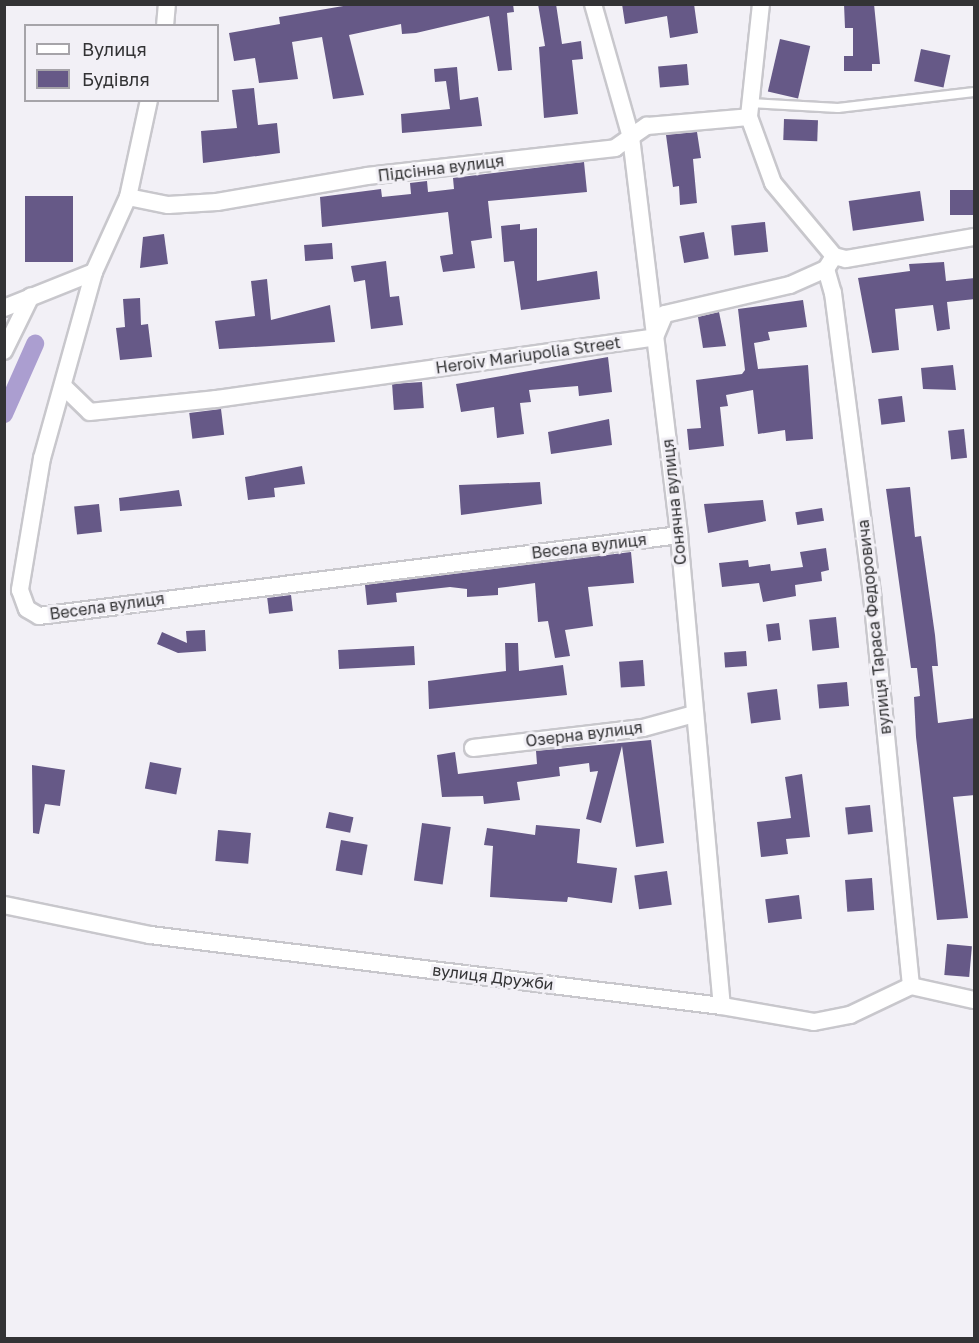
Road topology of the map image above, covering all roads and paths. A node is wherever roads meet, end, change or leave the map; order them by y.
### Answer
1 (166, 4) edge
2 (593, 4) edge
3 (760, 4) edge
4 (165, 24) edge
5 (975, 92) edge
6 (149, 102) edge
7 (750, 110) junction
8 (632, 137) junction
9 (128, 197) junction
10 (975, 237) edge
11 (830, 262) junction
12 (94, 272) junction
13 (31, 296) junction
14 (4, 308) edge
15 (655, 337) junction
16 (4, 351) edge
17 (63, 386) junction
18 (679, 535) junction
19 (694, 714) junction
20 (473, 748) dead end
21 (4, 905) edge
22 (910, 986) junction
23 (975, 1000) edge
24 (722, 1006) junction

1 - 4 street
2 - 8 street, Сонячна вулиця
3 - 7 street
5 - 7 lane
6 - 9 street, Весела вулиця
7 - 8 street, Підсінна вулиця
7 - 11 street
8 - 9 street, Підсінна вулиця
8 - 15 street, Сонячна вулиця
9 - 12 street, Весела вулиця
10 - 11 street
11 - 15 street
11 - 22 street, вулиця Тараса Федоровича
12 - 13 street
12 - 17 street, Весела вулиця
13 - 14 street
13 - 16 street
15 - 17 street, Heroiv Mariupolia Street
15 - 18 street, Сонячна вулиця
17 - 18 street, Весела вулиця
18 - 19 street, Сонячна вулиця
19 - 20 street, Озерна вулиця
19 - 24 street, Сонячна вулиця
21 - 24 street, вулиця Дружби
22 - 23 street
22 - 24 street, вулиця Дружби

